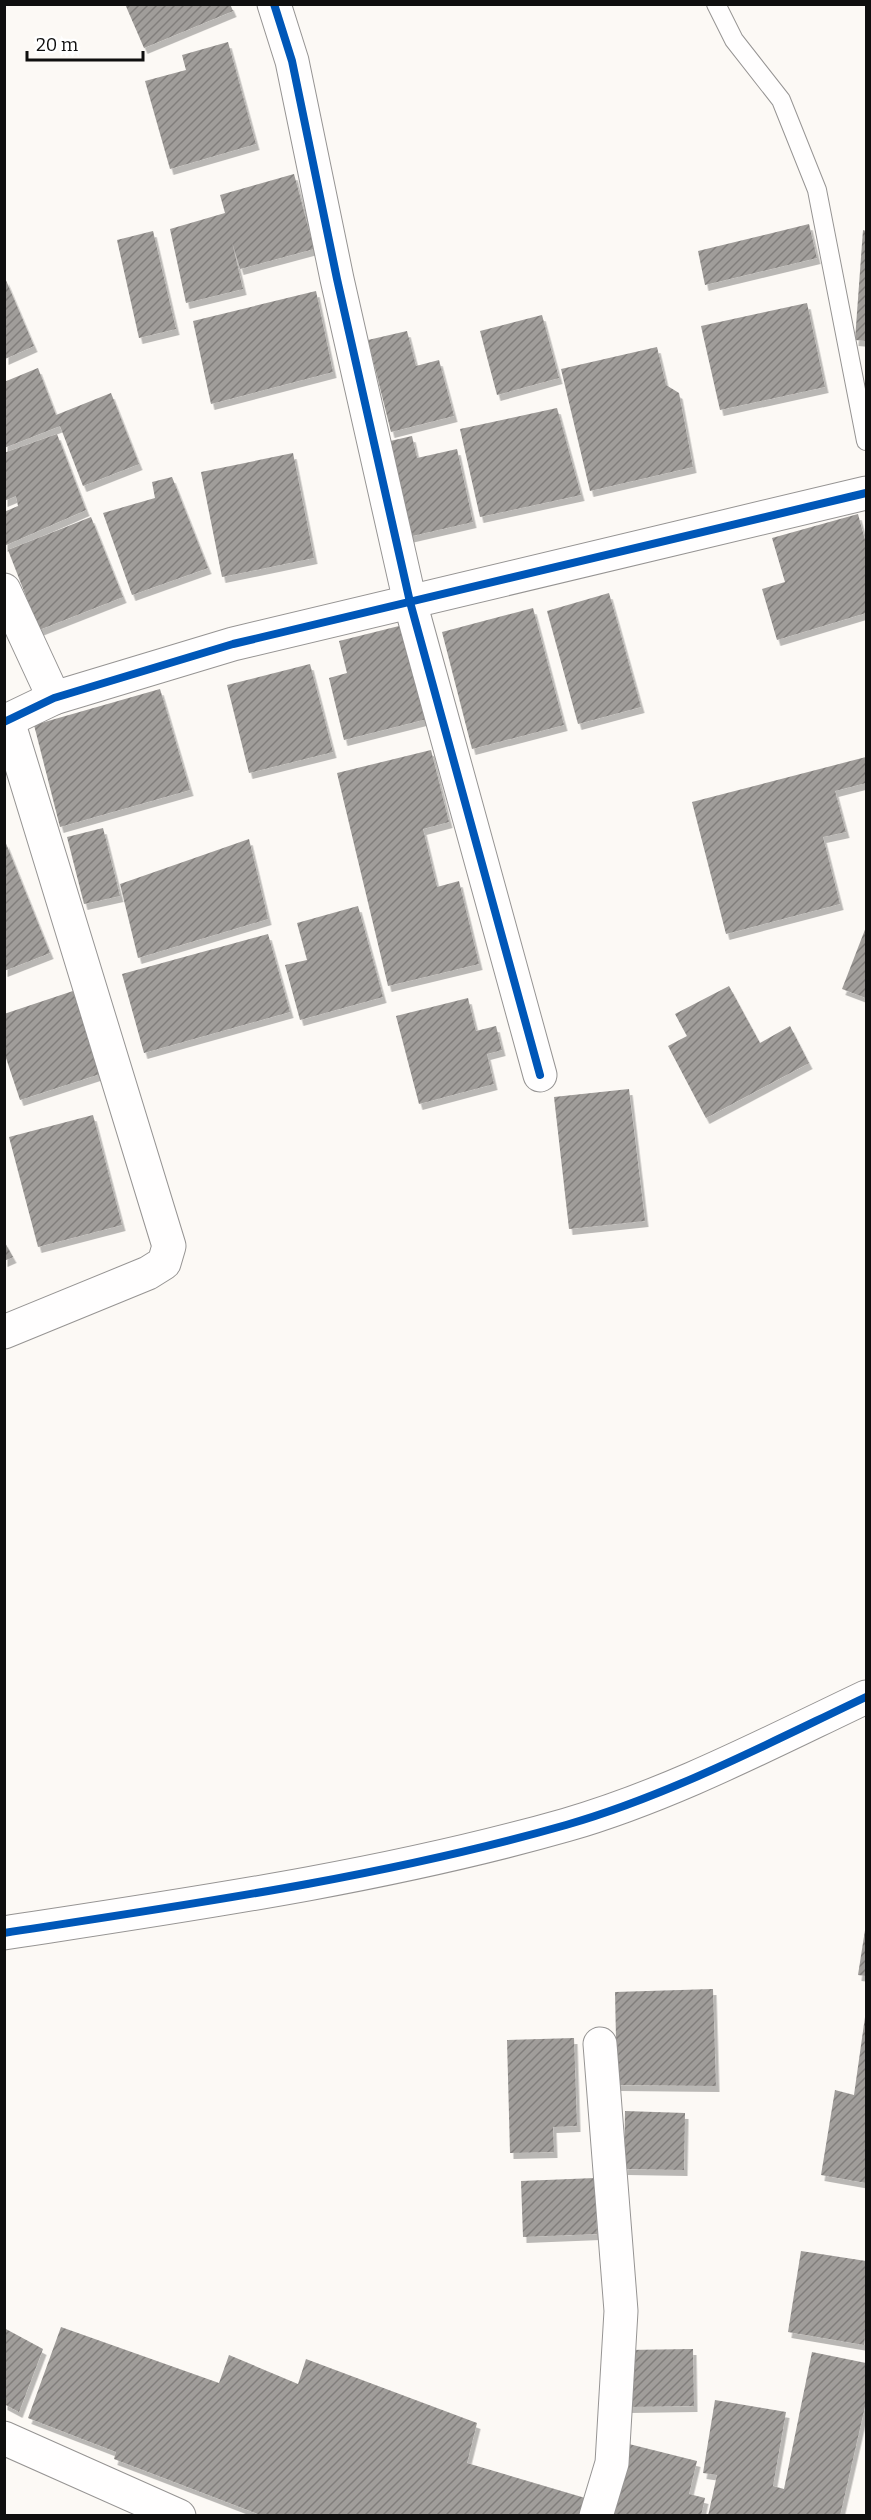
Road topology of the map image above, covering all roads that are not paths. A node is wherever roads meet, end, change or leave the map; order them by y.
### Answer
1 (274, 4) edge
2 (716, 4) edge
3 (867, 441) edge
4 (867, 493) edge
5 (4, 590) edge
6 (410, 602) junction
7 (54, 698) junction
8 (6, 721) edge
9 (540, 1075) dead end
10 (4, 1332) edge
11 (867, 1697) edge
12 (4, 1933) edge
13 (600, 2044) dead end
14 (4, 2438) edge
15 (179, 2516) edge
16 (596, 2516) edge

1 - 6 street
2 - 3 lane
4 - 6 street
5 - 7 street
6 - 7 street
6 - 9 street
7 - 8 street
8 - 10 street
11 - 12 street
13 - 16 street
14 - 15 street

